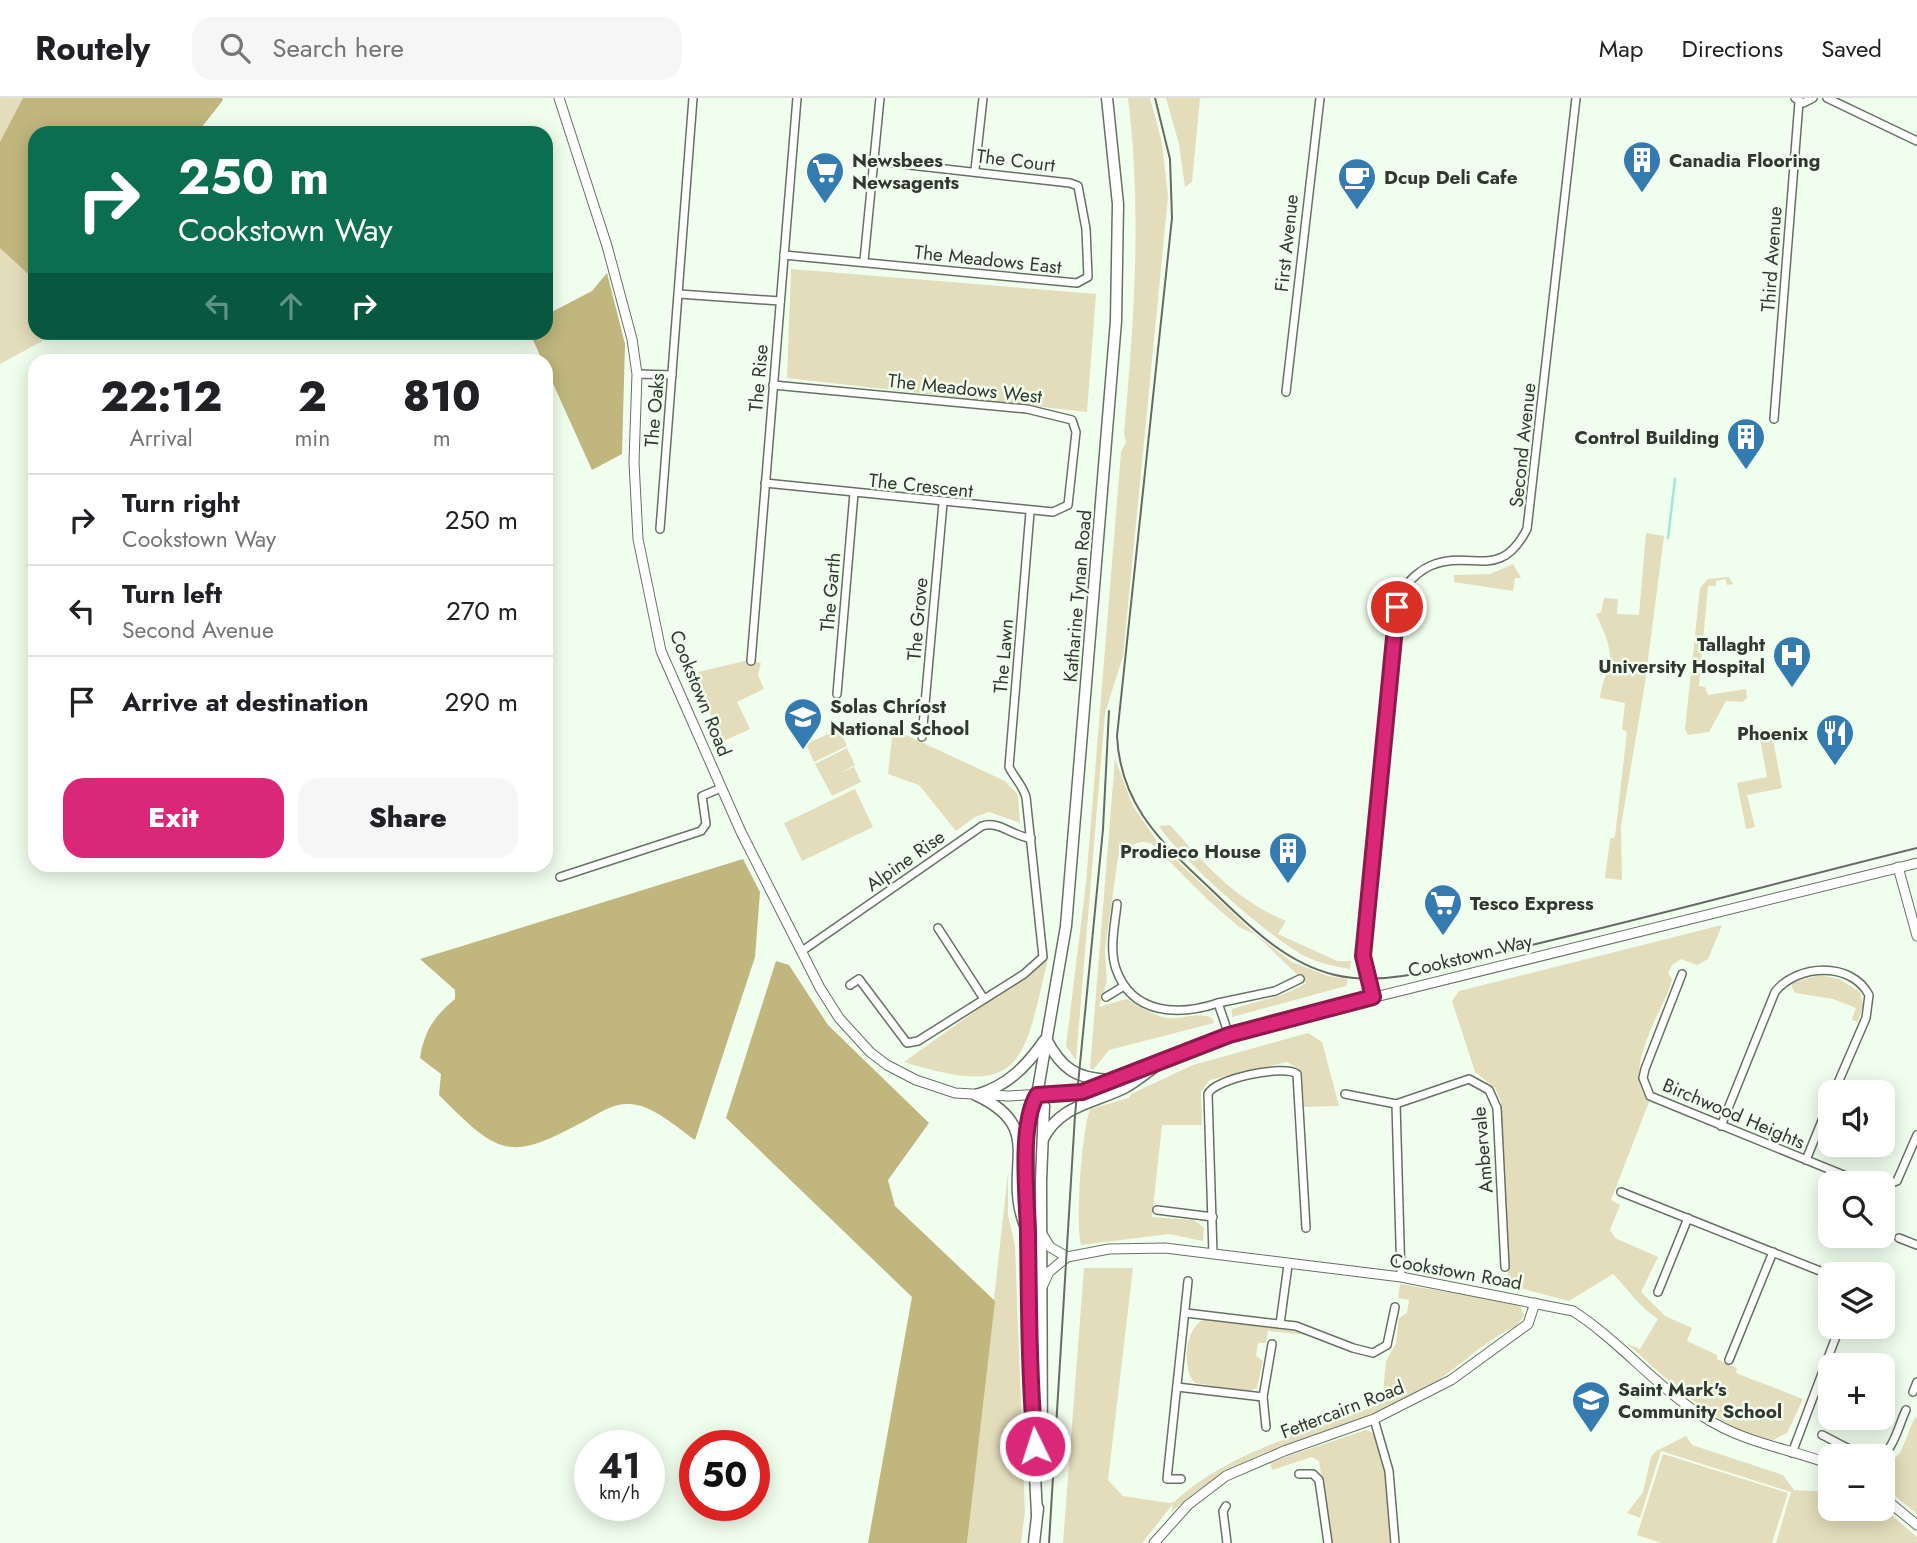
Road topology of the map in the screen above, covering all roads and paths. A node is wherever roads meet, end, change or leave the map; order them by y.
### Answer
1 (559, 98) edge
2 (693, 98) edge
3 (797, 98) edge
4 (880, 98) edge
5 (983, 98) edge
6 (1107, 98) edge
7 (1320, 98) edge
8 (1576, 98) edge
9 (1813, 98) edge
10 (1827, 98) edge
11 (1797, 100) edge
12 (1917, 141) edge
13 (874, 161) junction
14 (975, 170) junction
15 (1070, 183) joint
16 (784, 255) junction
17 (864, 261) junction
18 (679, 294) junction
19 (780, 300) junction
20 (637, 374) junction
21 (673, 375) junction
22 (773, 385) junction
23 (1286, 392) dead end
24 (1774, 419) dead end
25 (765, 483) junction
26 (854, 493) junction
27 (1069, 500) joint
28 (943, 503) junction
29 (1030, 512) junction
30 (660, 529) dead end
31 (751, 661) dead end
32 (837, 694) dead end
33 (922, 737) dead end
34 (721, 789) junction
35 (1031, 838) junction
36 (1917, 863) edge
37 (1898, 867) junction
38 (560, 877) dead end
39 (1117, 904) dead end
40 (937, 928) dead end
41 (1917, 936) edge
42 (802, 951) junction
43 (1682, 974) dead end
44 (1300, 979) dead end
45 (850, 985) dead end
46 (1124, 986) junction
47 (1106, 997) dead end
48 (1373, 997) junction
49 (984, 999) junction
50 (1218, 1003) junction
51 (1229, 1035) junction
52 (1046, 1039) junction
53 (1160, 1063) junction
54 (1110, 1080) junction
55 (1840, 1080) edge
56 (1345, 1094) dead end
57 (976, 1095) junction
58 (1037, 1095) junction
59 (1396, 1104) junction
60 (1721, 1126) junction
61 (1818, 1130) edge
62 (1917, 1135) edge
63 (1042, 1141) junction
64 (1806, 1160) junction
65 (1833, 1171) edge
66 (1895, 1182) edge
67 (1621, 1192) dead end
68 (1157, 1210) dead end
69 (1213, 1217) junction
70 (1688, 1219) junction
71 (1306, 1228) dead end
72 (1028, 1232) junction
73 (1042, 1232) junction
74 (1899, 1238) dead end
75 (1917, 1245) edge
76 (1773, 1252) junction
77 (1213, 1254) junction
78 (1067, 1257) junction
79 (1288, 1265) junction
80 (1505, 1268) dead end
81 (1818, 1270) edge
82 (1401, 1277) junction
83 (1188, 1281) dead end
84 (1043, 1285) junction
85 (1658, 1292) dead end
86 (1535, 1303) junction
87 (1395, 1307) dead end
88 (1186, 1313) junction
89 (1280, 1324) junction
90 (1835, 1339) edge
91 (1272, 1344) dead end
92 (1730, 1360) dead end
93 (1917, 1382) edge
94 (1177, 1387) junction
95 (1913, 1392) dead end
96 (1263, 1397) junction
97 (1906, 1410) dead end
98 (1374, 1419) junction
99 (1266, 1427) dead end
100 (1822, 1435) dead end
101 (1841, 1444) edge
102 (1890, 1444) edge
103 (1792, 1453) junction
104 (1818, 1461) edge
105 (1299, 1474) dead end
106 (1181, 1479) dead end
107 (1226, 1506) dead end
108 (1895, 1507) edge
109 (1037, 1514) junction
110 (1917, 1525) edge
111 (1034, 1543) edge
112 (1154, 1543) edge
113 (1227, 1543) edge
114 (1328, 1543) edge
115 (1395, 1543) edge

1 - 20 street, Cookstown Road
2 - 18 street, The Oaks
3 - 16 street, The Rise
4 - 13 street
5 - 14 street
6 - 52 main road, Katharine Tynan Road
7 - 23 street, First Avenue
8 - 48 street, Second Avenue
9 - 11 street
10 - 12 street
11 - 24 street, Third Avenue
13 - 14 street, The Court
13 - 17 street
14 - 15 street, The Court
15 - 17 street, The Meadows East
16 - 17 street, The Meadows East
16 - 19 street, The Rise
18 - 19 street
18 - 21 street, The Oaks
19 - 22 street, The Rise
20 - 21 street
20 - 34 street, Cookstown Road
21 - 30 street, The Oaks
22 - 25 street, The Rise
22 - 27 street, The Meadows West
25 - 26 street, The Crescent
25 - 31 street, The Rise
26 - 28 street, The Crescent
26 - 32 street, The Garth
27 - 29 street, The Crescent
28 - 29 street, The Crescent
28 - 33 street, The Grove
29 - 35 street, The Lawn
34 - 38 street
34 - 42 street, Cookstown Road
35 - 42 street, Alpine Rise
35 - 49 street
36 - 37 street, Cookstown Way
37 - 41 street
37 - 48 street, Cookstown Way
39 - 46 street
40 - 49 street
42 - 57 street, Cookstown Road
43 - 60 street, Birchwood Heights
44 - 50 street
45 - 49 street
46 - 47 street
46 - 50 street
48 - 51 street, Cookstown Way
50 - 51 street
51 - 53 street, Cookstown Way
52 - 54 main road
52 - 57 main road
52 - 58 main road, Katharine Tynan Road
53 - 54 street, Cookstown Way
53 - 63 main road
54 - 58 street, Cookstown Way
55 - 60 street
56 - 59 street, Ambervale
57 - 58 street, Cookstown Road
57 - 72 main road
58 - 63 main road, Katharine Tynan Road
58 - 72 main road, Katharine Tynan Road
59 - 80 street, Ambervale
59 - 82 street
60 - 64 street, Birchwood Heights
61 - 64 street
62 - 66 street
63 - 73 main road, Katharine Tynan Road
64 - 65 street, Birchwood Heights
67 - 70 street
68 - 69 street
69 - 71 street
69 - 77 street
70 - 76 street
70 - 85 street
72 - 109 main road, Katharine Tynan Road
73 - 78 street
73 - 84 main road, Katharine Tynan Road
74 - 75 street
76 - 81 street
76 - 92 street
77 - 78 street, Cookstown Road
77 - 79 street, Cookstown Road
78 - 84 street
79 - 82 street, Cookstown Road
79 - 89 street
82 - 86 street, Cookstown Road
83 - 88 street
84 - 109 main road, Katharine Tynan Road
86 - 98 street, Fettercairn Road
86 - 103 street, Cookstown Road
87 - 89 street
88 - 89 street
88 - 94 street
90 - 103 street
91 - 96 street
93 - 95 street
94 - 96 street
94 - 106 street
96 - 99 street
97 - 102 street
98 - 112 street, Fettercairn Road
98 - 115 street
100 - 101 street
103 - 104 street, Cookstown Road
105 - 114 street
107 - 113 street
108 - 110 street
109 - 111 main road, Katharine Tynan Road

